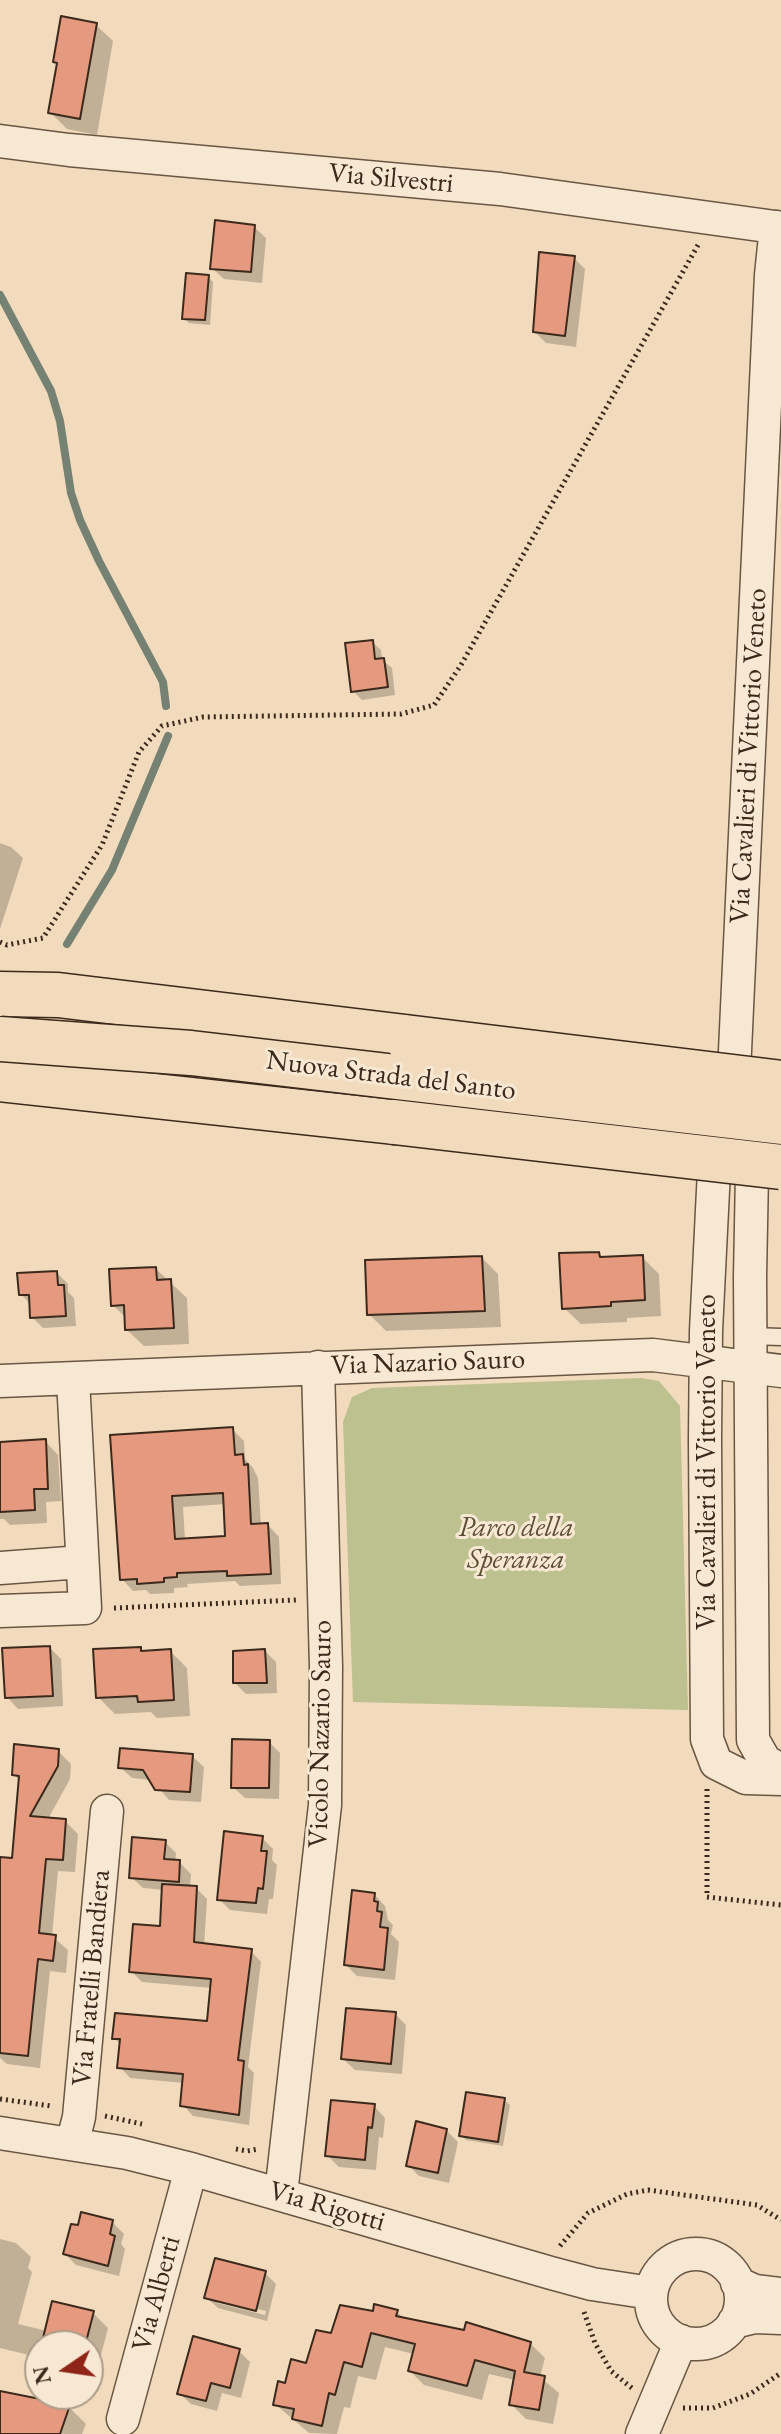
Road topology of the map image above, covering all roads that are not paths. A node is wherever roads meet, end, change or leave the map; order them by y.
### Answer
1 (0, 141) edge
2 (778, 228) edge
3 (0, 994) edge
4 (0, 1039) edge
5 (0, 1079) edge
6 (781, 1083) edge
7 (733, 1094) junction
8 (781, 1122) edge
9 (781, 1167) edge
10 (766, 1337) edge
11 (705, 1363) junction
12 (318, 1367) junction
13 (766, 1370) edge
14 (73, 1379) junction
15 (0, 1381) edge
16 (82, 1562) junction
17 (0, 1568) edge
18 (0, 1611) edge
19 (781, 1770) edge
20 (781, 1779) edge
21 (107, 1811) dead end
22 (0, 2133) edge
23 (72, 2144) junction
24 (191, 2169) junction
25 (281, 2194) junction
26 (737, 2283) junction
27 (651, 2293) junction
28 (781, 2294) edge
29 (781, 2318) edge
30 (734, 2322) junction
31 (681, 2341) junction
32 (123, 2419) dead end
33 (642, 2434) edge

1 - 2 street, Via Silvestri
2 - 7 street, Via Cavalieri di Vittorio Veneto
3 - 6 highway, bridge
4 - 8 highway, Nuova Strada del Santo, bridge
5 - 9 highway, bridge
7 - 10 street, Via Cavalieri di Vittorio Veneto
7 - 11 street, Via Cavalieri di Vittorio Veneto
10 - 13 street, Via Cavalieri di Vittorio Veneto
11 - 12 street, Via Nazario Sauro
11 - 13 street, Via Nazario Sauro
11 - 20 street, Via Cavalieri di Vittorio Veneto
12 - 14 street, Via Nazario Sauro
12 - 25 street, Vicolo Nazario Sauro
13 - 19 street, Via Cavalieri di Vittorio Veneto
14 - 15 street, Via Nazario Sauro
14 - 16 street
16 - 17 street
16 - 18 street
21 - 23 street, Via Fratelli Bandiera
22 - 23 street, Via Rigotti
23 - 24 street, Via Rigotti
24 - 25 street, Via Rigotti
24 - 32 street, Via Alberti
25 - 27 street, Via Rigotti
26 - 27 street
26 - 28 street
26 - 30 street
27 - 31 street
29 - 30 street
30 - 31 street
31 - 33 street

